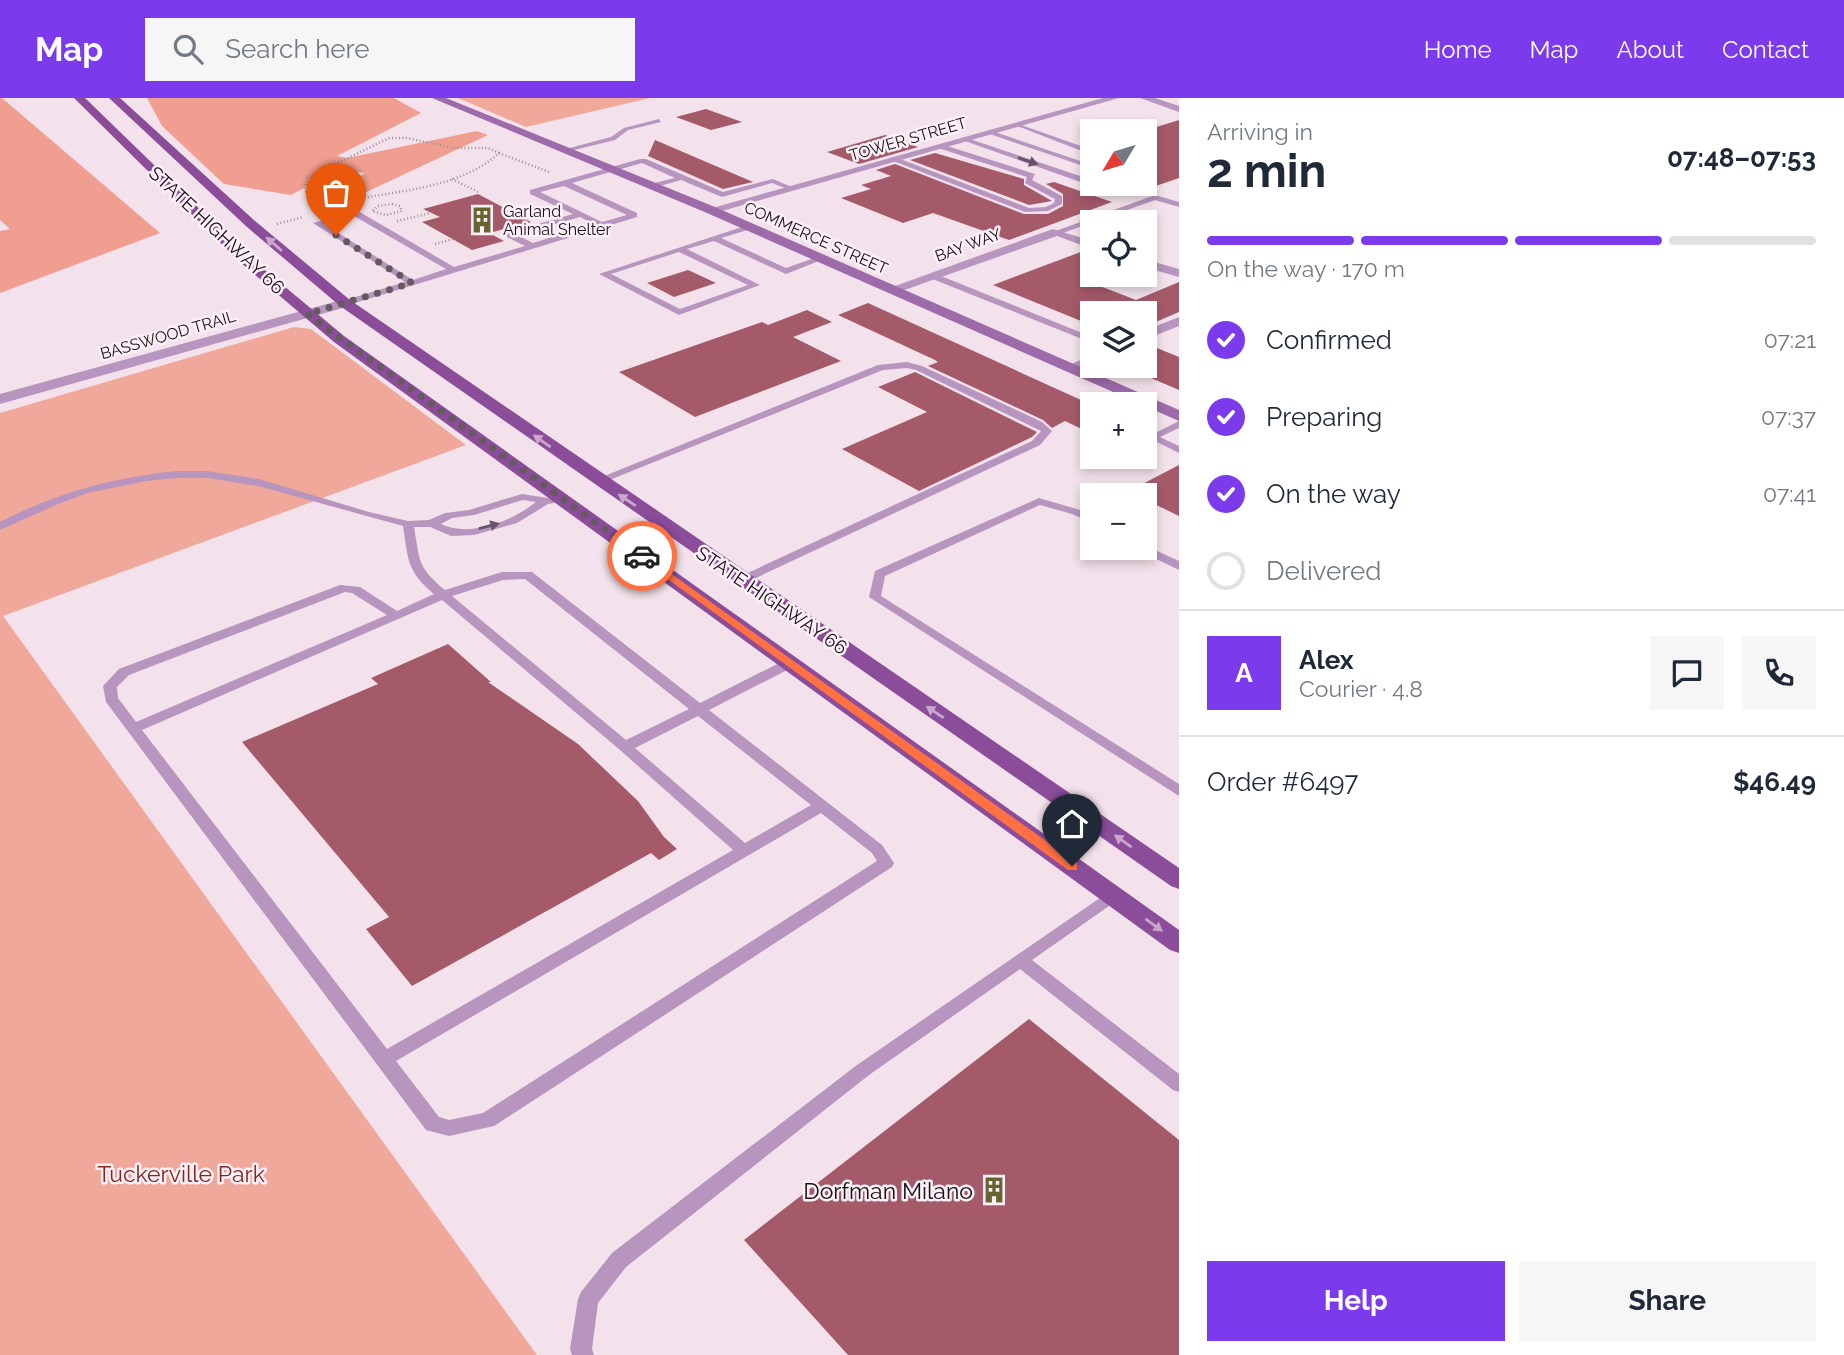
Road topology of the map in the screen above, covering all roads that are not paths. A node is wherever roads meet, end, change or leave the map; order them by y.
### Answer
1 (79, 98) edge
2 (114, 98) edge
3 (437, 98) edge
4 (1114, 98) edge
5 (1146, 98) edge
6 (1179, 109) edge
7 (659, 121) dead end
8 (1017, 124) junction
9 (989, 132) junction
10 (964, 139) junction
11 (941, 146) junction
12 (1080, 148) edge
13 (566, 150) junction
14 (892, 159) junction
15 (1080, 163) edge
16 (614, 169) junction
17 (681, 178) junction
18 (1080, 179) edge
19 (565, 183) junction
20 (653, 186) junction
21 (790, 188) junction
22 (1179, 205) edge
23 (711, 210) junction
24 (580, 215) junction
25 (602, 225) junction
26 (748, 227) junction
27 (1057, 232) junction
28 (714, 238) junction
29 (1080, 241) edge
30 (532, 246) junction
31 (680, 249) junction
32 (820, 259) junction
33 (1157, 267) edge
34 (453, 270) junction
35 (1179, 273) edge
36 (933, 276) junction
37 (412, 283) junction
38 (891, 290) junction
39 (345, 303) junction
40 (307, 314) junction
41 (1179, 321) edge
42 (1157, 330) edge
43 (1080, 335) edge
44 (1080, 364) edge
45 (1069, 368) junction
46 (0, 399) edge
47 (1179, 416) edge
48 (1179, 424) edge
49 (1179, 450) edge
50 (573, 492) junction
51 (1080, 514) edge
52 (408, 524) junction
53 (431, 524) junction
54 (0, 527) edge
55 (1157, 555) edge
56 (1179, 566) edge
57 (743, 580) junction
58 (443, 596) junction
59 (396, 616) junction
60 (790, 663) junction
61 (698, 710) junction
62 (133, 728) junction
63 (625, 747) junction
64 (1179, 791) edge
65 (822, 806) junction
66 (744, 851) junction
67 (1179, 880) edge
68 (1113, 895) junction
69 (1179, 943) edge
70 (1020, 960) junction
71 (383, 1060) junction
72 (1179, 1084) edge
73 (583, 1355) edge

1 - 40 main road, STATE HIGHWAY 66
39 -> 2 main road, STATE HIGHWAY 66
3 - 13 street, COMMERCE STREET
4 - 8 street, TOWER STREET
5 - 6 street
7 - 13 lane
8 - 9 street, TOWER STREET
8 - 12 lane
9 - 10 street, TOWER STREET
9 - 15 lane
10 - 11 street, TOWER STREET
10 -> 18 lane
11 - 14 street, TOWER STREET
11 - 14 lane
13 - 16 street, COMMERCE STREET
14 - 21 street, TOWER STREET
16 - 17 lane
16 - 19 lane
16 - 20 street, COMMERCE STREET
17 - 20 lane
17 - 21 lane
19 - 24 lane
19 - 25 lane
20 - 23 street, COMMERCE STREET
21 - 23 street, TOWER STREET
22 - 27 lane
23 - 26 street, COMMERCE STREET
24 - 25 lane
24 - 30 lane
25 - 30 lane
26 - 28 lane
26 - 32 street, COMMERCE STREET
27 - 29 street
27 - 36 street, BAY WAY
28 - 31 lane
28 - 32 lane
30 - 34 lane
31 - 31 lane
32 - 38 street, COMMERCE STREET
33 - 35 street
34 - 37 lane
34 - 37 lane
36 - 38 street, BAY WAY
36 - 43 lane
37 - 39 lane
38 - 45 street, COMMERCE STREET
39 - 40 street, BASSWOOD TRAIL
50 -> 39 main road, STATE HIGHWAY 66
40 - 46 street, BASSWOOD TRAIL
40 - 50 main road, STATE HIGHWAY 66
41 - 42 street
44 - 45 street
45 - 47 street, COMMERCE STREET
48 - 49 lane
50 - 53 lane
53 -> 50 lane
57 -> 50 main road, STATE HIGHWAY 66
50 - 57 lane
50 - 60 main road, STATE HIGHWAY 66
51 - 64 lane
52 - 53 lane
52 - 54 lane
52 - 58 lane
55 - 56 lane
67 -> 57 main road, STATE HIGHWAY 66
58 - 59 lane
58 - 61 lane
58 - 63 lane
59 - 62 lane
59 - 62 lane
60 - 61 lane
60 - 68 main road, STATE HIGHWAY 66
61 - 63 lane
61 - 65 lane
62 - 71 lane
63 - 66 lane
65 - 66 lane
65 - 71 lane
66 - 71 lane
68 -> 69 main road, STATE HIGHWAY 66
68 - 70 lane
70 - 72 lane
70 - 73 lane

